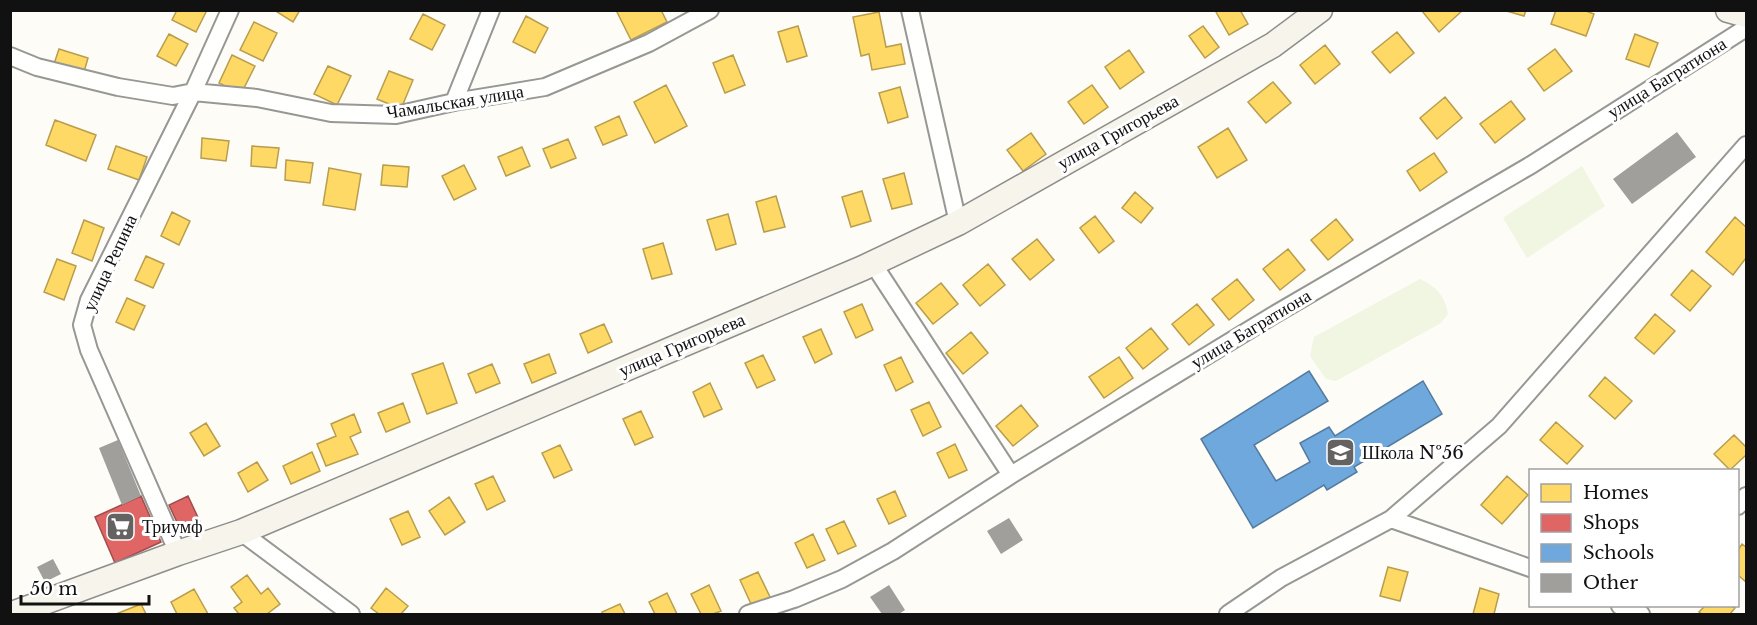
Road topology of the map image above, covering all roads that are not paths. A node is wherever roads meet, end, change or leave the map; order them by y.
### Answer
1 (230, 10) edge
2 (491, 10) edge
3 (710, 10) edge
4 (910, 10) edge
5 (1320, 10) edge
6 (1728, 10) edge
7 (1746, 15) edge
8 (1746, 28) edge
9 (10, 56) edge
10 (193, 92) junction
11 (454, 102) junction
12 (1746, 145) edge
13 (958, 223) junction
14 (872, 262) junction
15 (1011, 475) junction
16 (1391, 519) junction
17 (241, 532) junction
18 (178, 553) junction
19 (1529, 568) edge
20 (1623, 607) edge
21 (12, 615) edge
22 (351, 615) edge
23 (748, 615) edge
24 (1228, 615) edge
25 (1643, 615) edge

1 - 10 street, улица Репина
2 - 11 street
3 - 11 street, Чамальская улица
4 - 13 street
5 - 13 main road, улица Григорьева
6 - 7 main road
8 - 15 street, улица Багратиона
9 - 10 street, Чамальская улица
10 - 11 street, Чамальская улица
10 - 18 street, улица Репина
12 - 16 street
13 - 14 main road, улица Григорьева
14 - 15 street
14 - 17 main road, улица Григорьева
15 - 23 street, улица Багратиона
16 - 19 street
16 - 24 street
17 - 18 main road, улица Григорьева
17 - 22 street
18 - 21 main road, улица Григорьева
20 - 25 street

